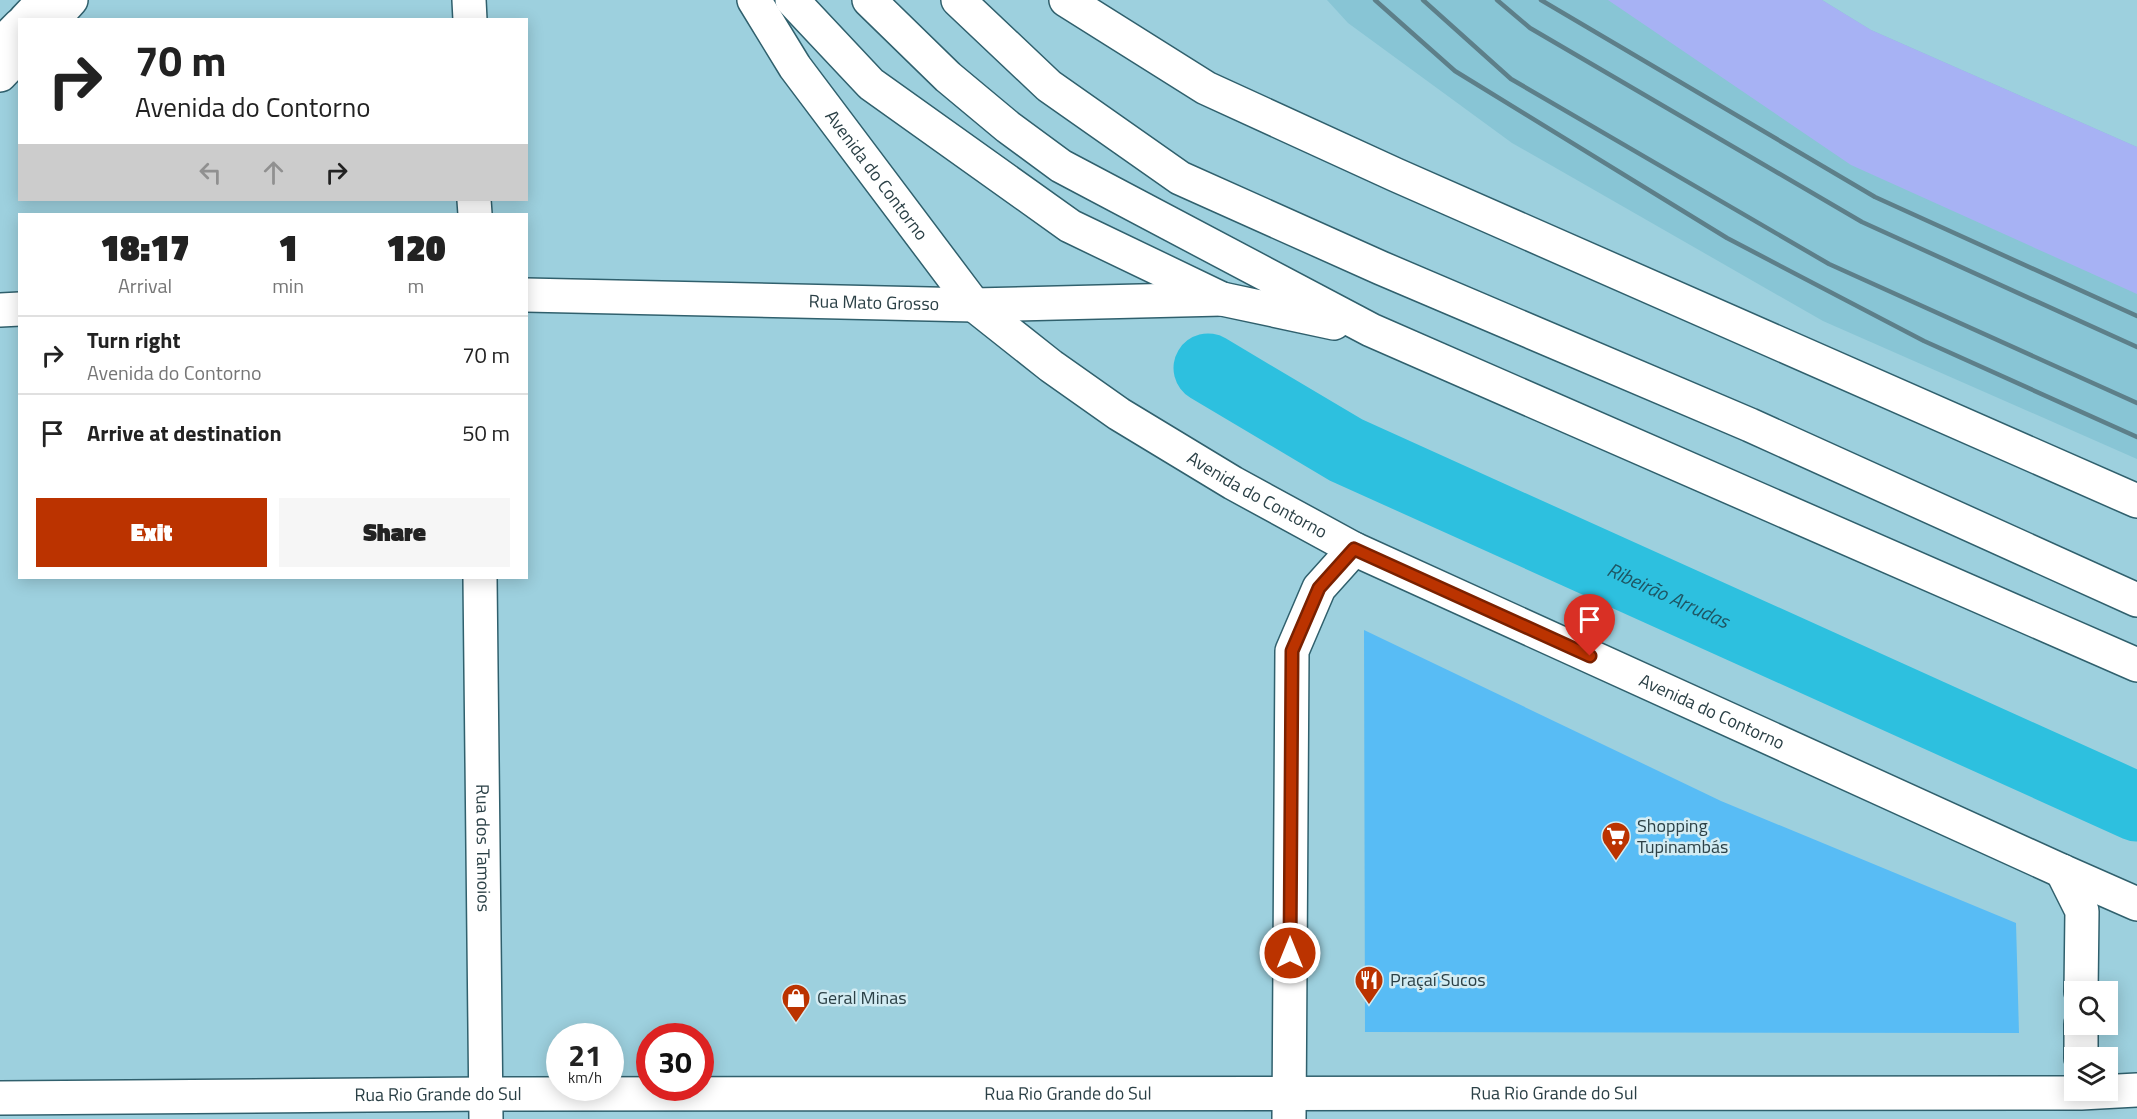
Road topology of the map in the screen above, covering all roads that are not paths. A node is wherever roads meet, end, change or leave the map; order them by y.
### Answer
1 (44, 0) edge
2 (72, 0) edge
3 (470, 0) edge
4 (754, 0) edge
5 (792, 0) edge
6 (869, 0) edge
7 (958, 0) edge
8 (1066, 0) edge
9 (27, 18) edge
10 (55, 18) edge
11 (470, 18) edge
12 (18, 27) edge
13 (0, 45) edge
14 (18, 56) edge
15 (0, 75) edge
16 (528, 295) edge
17 (1222, 299) junction
18 (974, 305) junction
19 (18, 309) edge
20 (0, 310) edge
21 (1371, 330) junction
22 (2137, 501) edge
23 (1354, 549) junction
24 (480, 579) edge
25 (2137, 600) edge
26 (2137, 665) edge
27 (2062, 872) junction
28 (2137, 904) edge
29 (2081, 981) edge
30 (2137, 1090) edge
31 (2118, 1094) edge
32 (0, 1098) edge
33 (2081, 1101) edge
34 (1289, 1106) edge
35 (486, 1107) edge
36 (124, 1108) edge

1 - 9 main road
2 - 10 main road
3 - 11 main road
4 - 18 main road, Avenida do Contorno
5 - 17 main road
6 - 21 main road
7 - 25 main road
8 - 22 main road
12 - 13 main road
14 - 15 main road
16 - 18 main road, Rua Mato Grosso
17 - 18 main road, Rua Mato Grosso
17 - 21 main road
18 - 23 main road, Avenida do Contorno
19 - 20 main road
21 - 26 main road
23 - 27 main road, Avenida do Contorno
23 - 34 main road
24 - 35 main road, Rua dos Tamoios
27 - 28 main road, Avenida do Contorno
27 - 29 main road
30 - 31 main road, Rua Rio Grande do Sul
32 - 36 main road, Rua Rio Grande do Sul
33 - 34 main road, Rua Rio Grande do Sul
34 - 35 main road, Rua Rio Grande do Sul
35 - 36 main road, Rua Rio Grande do Sul

